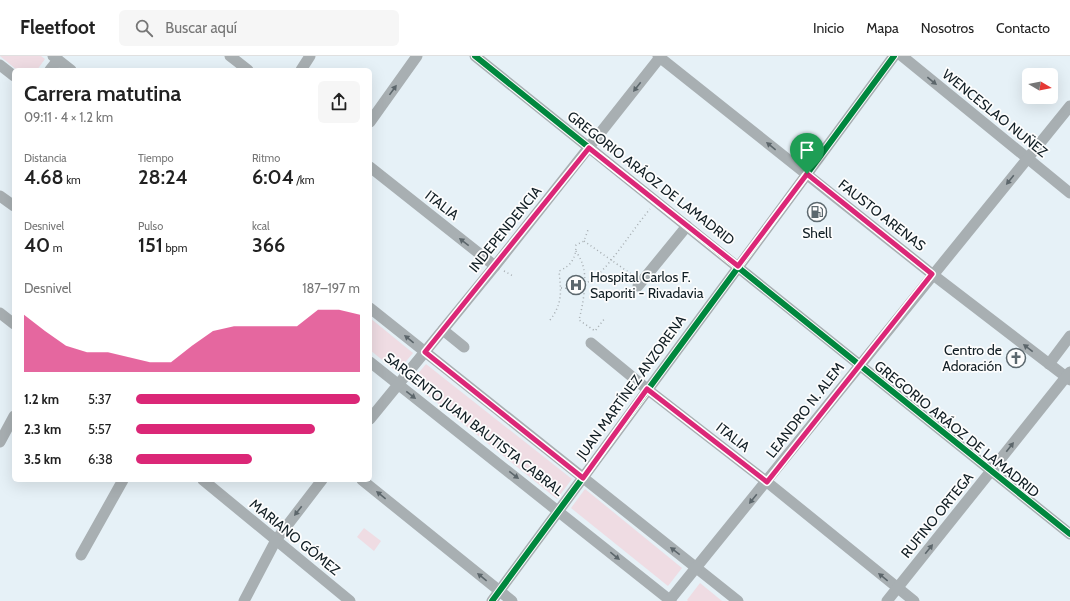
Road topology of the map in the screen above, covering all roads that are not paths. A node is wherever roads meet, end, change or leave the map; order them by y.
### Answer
1 (230, 56) edge
2 (310, 56) edge
3 (417, 56) edge
4 (474, 56) edge
5 (660, 56) edge
6 (894, 56) edge
7 (902, 56) edge
8 (56, 58) edge
9 (0, 65) edge
10 (51, 68) edge
11 (68, 68) edge
12 (245, 68) edge
13 (303, 68) edge
14 (12, 74) edge
15 (1070, 106) edge
16 (372, 119) edge
17 (589, 148) junction
18 (1028, 158) junction
19 (372, 169) edge
20 (807, 174) junction
21 (1070, 193) edge
22 (0, 196) edge
23 (12, 205) edge
24 (688, 226) junction
25 (495, 266) junction
26 (738, 266) junction
27 (932, 274) junction
28 (640, 284) road end
29 (372, 310) edge
30 (0, 313) edge
31 (12, 322) edge
32 (443, 330) junction
33 (1070, 336) edge
34 (590, 342) dead end
35 (464, 346) dead end
36 (425, 352) junction
37 (372, 364) edge
38 (1049, 364) junction
39 (859, 365) junction
40 (1069, 376) edge
41 (398, 384) junction
42 (647, 389) junction
43 (372, 416) edge
44 (12, 420) edge
45 (0, 442) edge
46 (991, 471) junction
47 (583, 478) junction
48 (122, 482) edge
49 (207, 482) edge
50 (320, 482) edge
51 (364, 482) edge
52 (767, 482) junction
53 (559, 511) junction
54 (1070, 534) edge
55 (276, 540) junction
56 (82, 555) dead end
57 (696, 568) junction
58 (898, 588) junction
59 (499, 591) junction
60 (244, 601) edge
61 (350, 601) edge
62 (492, 601) edge
63 (512, 601) edge
64 (670, 601) edge
65 (738, 601) edge
66 (887, 601) edge
67 (914, 601) edge

1 - 12 street
2 - 13 street
16 -> 3 street
4 - 17 street, GREGORIO ARÁOZ DE LAMADRID
5 -> 17 street, INDEPENDENCIA
20 -> 5 street, FAUSTO ARENAS
6 - 20 street, JUAN MARTÍNEZ ANZORENA
7 -> 18 street, WENCESLAO NUÑEZ
8 - 10 street
8 - 11 street
9 - 14 street
15 - 18 street, LEANDRO N. ALEM
17 - 24 street, GREGORIO ARÁOZ DE LAMADRID
17 - 25 street, INDEPENDENCIA
18 - 21 street, WENCESLAO NUÑEZ
18 -> 27 street, LEANDRO N. ALEM
25 -> 19 street, ITALIA
20 - 26 street, JUAN MARTÍNEZ ANZORENA
20 - 27 street, FAUSTO ARENAS
22 - 23 street
24 - 26 street, GREGORIO ARÁOZ DE LAMADRID
24 - 28 street
25 - 32 street, INDEPENDENCIA
26 - 39 street, GREGORIO ARÁOZ DE LAMADRID
26 - 42 street, JUAN MARTÍNEZ ANZORENA
38 -> 27 street, FAUSTO ARENAS
27 - 39 street, LEANDRO N. ALEM
36 -> 29 street, SARGENTO JUAN BAUTISTA CABRAL
30 - 31 street
32 - 35 street
32 - 36 street, INDEPENDENCIA
33 - 38 street
34 - 42 street, ITALIA
36 - 41 street, INDEPENDENCIA
36 - 47 street, SARGENTO JUAN BAUTISTA CABRAL
37 - 41 street, SARGENTO JUAN BAUTISTA CABRAL
38 - 40 street, FAUSTO ARENAS
39 - 46 street, GREGORIO ARÁOZ DE LAMADRID
39 - 52 street, LEANDRO N. ALEM
46 -> 40 street, RUFINO ORTEGA
41 - 43 street, INDEPENDENCIA
41 -> 53 street, SARGENTO JUAN BAUTISTA CABRAL
42 - 47 street, JUAN MARTÍNEZ ANZORENA
42 - 52 street, ITALIA
44 - 45 street
46 - 54 street, GREGORIO ARÁOZ DE LAMADRID
58 -> 46 street, RUFINO ORTEGA
47 - 53 street, JUAN MARTÍNEZ ANZORENA
57 -> 47 street, SARGENTO JUAN BAUTISTA CABRAL
48 - 56 street
49 - 55 street, MARIANO GÓMEZ
50 -> 55 street
59 -> 51 street
52 -> 57 street, LEANDRO N. ALEM
58 -> 52 street, ITALIA
53 - 59 street, JUAN MARTÍNEZ ANZORENA
53 -> 64 street, SARGENTO JUAN BAUTISTA CABRAL
55 - 60 street
55 - 61 street, MARIANO GÓMEZ
57 - 64 street, LEANDRO N. ALEM
57 - 65 street, SARGENTO JUAN BAUTISTA CABRAL
58 - 66 street, RUFINO ORTEGA
58 - 67 street, ITALIA
59 - 62 street, JUAN MARTÍNEZ ANZORENA
59 - 63 street

